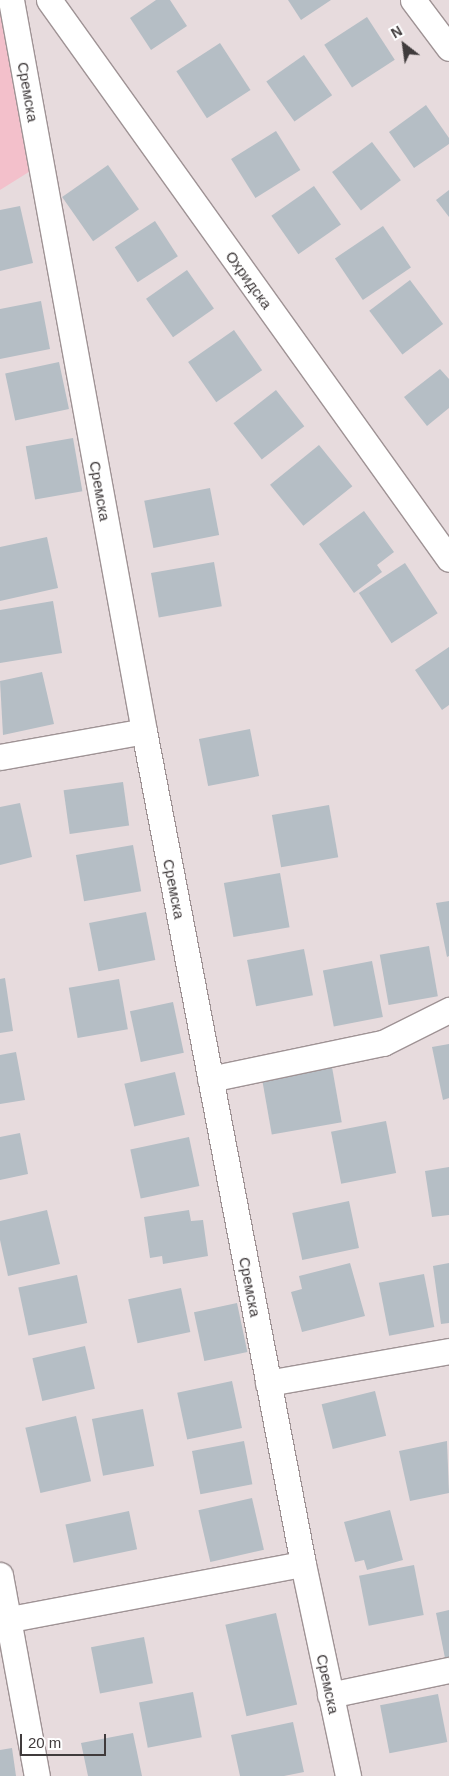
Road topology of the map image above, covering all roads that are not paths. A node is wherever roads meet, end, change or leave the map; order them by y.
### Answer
1 (11, 0) edge
2 (49, 0) edge
3 (413, 0) edge
4 (449, 48) edge
5 (449, 559) edge
6 (144, 731) junction
7 (0, 758) edge
8 (449, 1010) edge
9 (210, 1079) junction
10 (449, 1351) edge
11 (268, 1383) junction
12 (303, 1564) junction
13 (0, 1575) edge
14 (4, 1621) edge
15 (449, 1670) edge
16 (330, 1695) junction
17 (37, 1776) edge
18 (348, 1776) edge

1 - 6 street, Сремска
2 - 5 street, Охридска
3 - 4 street
6 - 7 street
6 - 9 street, Сремска
8 - 9 street
9 - 11 street, Сремска
10 - 11 street
11 - 12 street, Сремска
12 - 14 street
12 - 16 street, Сремска
13 - 14 street
14 - 17 street
15 - 16 street
16 - 18 street, Сремска

